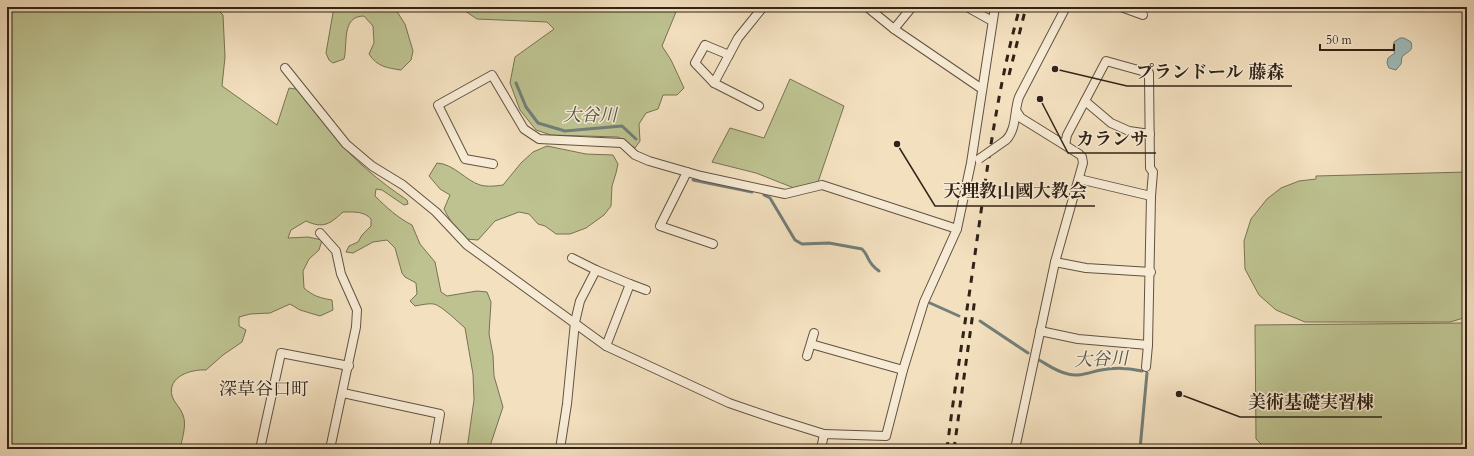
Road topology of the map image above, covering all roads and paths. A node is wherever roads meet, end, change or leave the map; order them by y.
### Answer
1 (763, 7) edge
2 (867, 7) edge
3 (912, 7) edge
4 (967, 7) edge
5 (995, 7) edge
6 (1066, 7) edge
7 (1121, 7) edge
8 (1143, 15) dead end
9 (992, 21) junction
10 (894, 29) junction
11 (729, 55) junction
12 (285, 68) dead end
13 (714, 83) junction
14 (982, 89) junction
15 (1085, 101) junction
16 (759, 106) dead end
17 (1017, 112) junction
18 (1150, 134) junction
19 (1065, 145) junction
20 (971, 163) junction
21 (493, 164) dead end
22 (685, 175) junction
23 (1079, 179) junction
24 (1152, 196) junction
25 (957, 228) junction
26 (320, 233) dead end
27 (713, 244) dead end
28 (572, 258) dead end
29 (1055, 262) junction
30 (596, 270) junction
31 (1150, 272) junction
32 (630, 284) junction
33 (646, 290) dead end
34 (575, 322) junction
35 (1040, 332) junction
36 (814, 334) dead end
37 (811, 344) junction
38 (1148, 345) junction
39 (606, 346) junction
40 (807, 356) dead end
41 (349, 366) junction
42 (1146, 367) dead end
43 (903, 370) junction
44 (343, 393) junction
45 (824, 434) junction
46 (260, 449) edge
47 (330, 449) edge
48 (434, 449) edge
49 (560, 449) edge
50 (821, 449) edge
51 (1015, 449) edge

1 - 11 street
2 - 10 street
3 - 10 street
4 - 9 street
5 - 9 street
6 - 17 street
7 - 8 street
9 - 14 street
10 - 14 street
11 - 13 street
11 - 13 street
12 - 34 street
13 - 16 street
14 - 20 street
15 - 18 street
15 - 18 street
15 - 19 street
17 - 19 street
17 - 20 street, bridge
18 - 24 street
19 - 23 street
20 - 25 street
21 - 22 street
22 - 25 street
22 - 27 street
23 - 24 street
23 - 29 street
24 - 31 street
25 - 43 street
26 - 41 street
28 - 30 street
29 - 31 street
29 - 35 street
30 - 32 street
30 - 34 street
31 - 38 street
32 - 33 street
32 - 39 street
34 - 39 street
34 - 49 street
35 - 38 street
35 - 51 street
36 - 37 street
37 - 40 street
37 - 43 street
38 - 42 street
39 - 45 street
41 - 44 street
41 - 46 street
43 - 45 street
44 - 47 street
44 - 48 street
45 - 50 street

